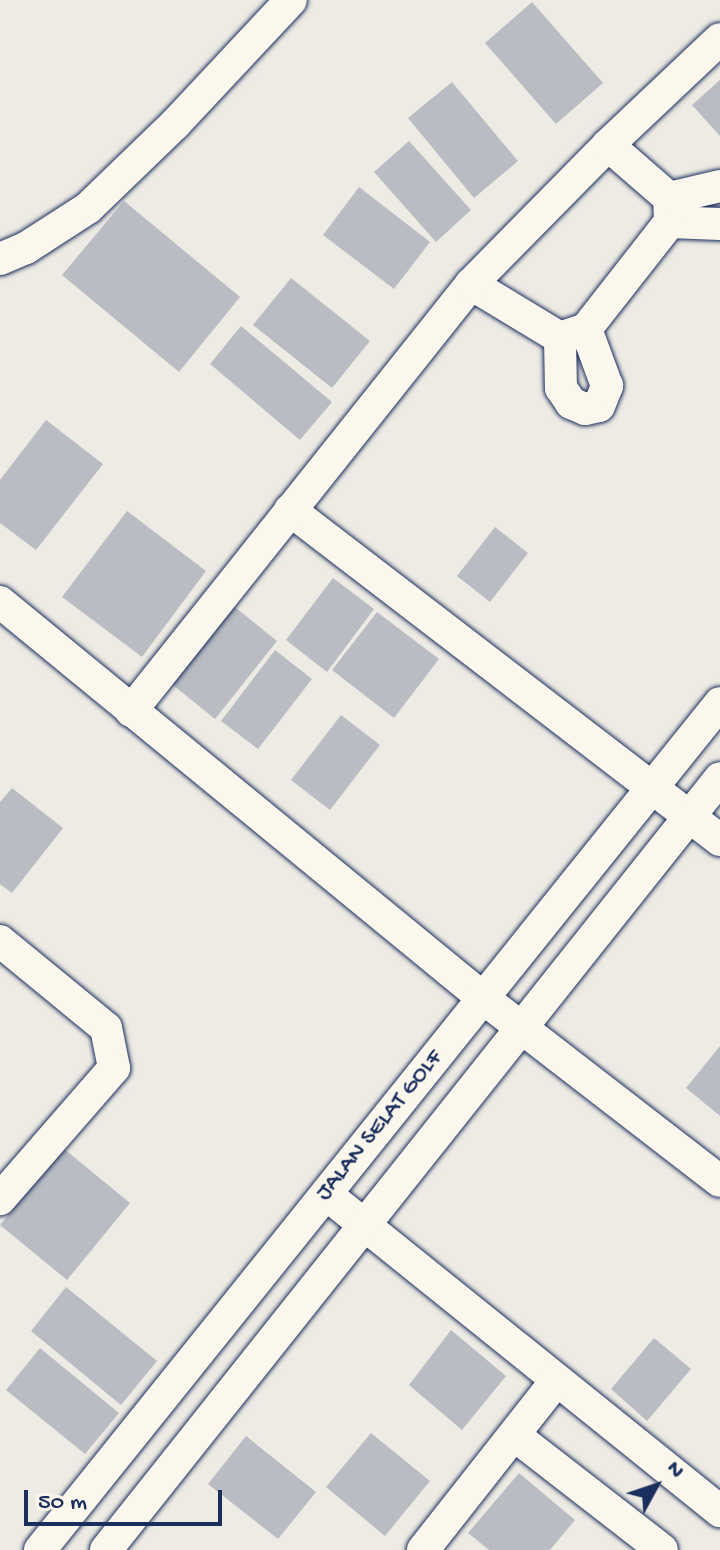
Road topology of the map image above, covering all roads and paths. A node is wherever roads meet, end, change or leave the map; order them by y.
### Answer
1 (291, 0) edge
2 (720, 39) edge
3 (608, 145) junction
4 (720, 186) edge
5 (670, 210) junction
6 (720, 224) edge
7 (0, 259) edge
8 (471, 284) junction
9 (290, 510) junction
10 (0, 602) edge
11 (720, 703) edge
12 (131, 711) junction
13 (720, 778) edge
14 (653, 786) junction
15 (690, 816) junction
16 (720, 840) edge
17 (0, 941) edge
18 (483, 998) junction
19 (521, 1028) junction
20 (720, 1181) edge
21 (326, 1194) junction
22 (0, 1199) edge
23 (365, 1225) junction
24 (557, 1380) junction
25 (514, 1435) junction
26 (720, 1511) edge
27 (40, 1550) edge
28 (106, 1550) edge
29 (423, 1550) edge
30 (662, 1550) edge

1 - 7 street
2 - 3 street
3 - 5 street
3 - 8 street
4 - 5 street
5 - 6 street
5 - 8 street
8 - 9 street
9 - 12 street
9 - 14 street
10 - 12 street
11 - 14 street, JALAN SELAT GOLF
12 - 18 street
13 - 15 street, JALAN SELAT GOLF
14 - 15 street
14 - 18 street, JALAN SELAT GOLF
15 - 16 street
15 - 19 street, JALAN SELAT GOLF
17 - 22 street
18 - 19 street
18 - 21 street, JALAN SELAT GOLF
19 - 20 street
19 - 23 street, JALAN SELAT GOLF
21 - 23 street
21 - 27 street, JALAN SELAT GOLF
23 - 24 street
23 - 28 street, JALAN SELAT GOLF
24 - 25 street
24 - 26 street
25 - 29 street
25 - 30 street

